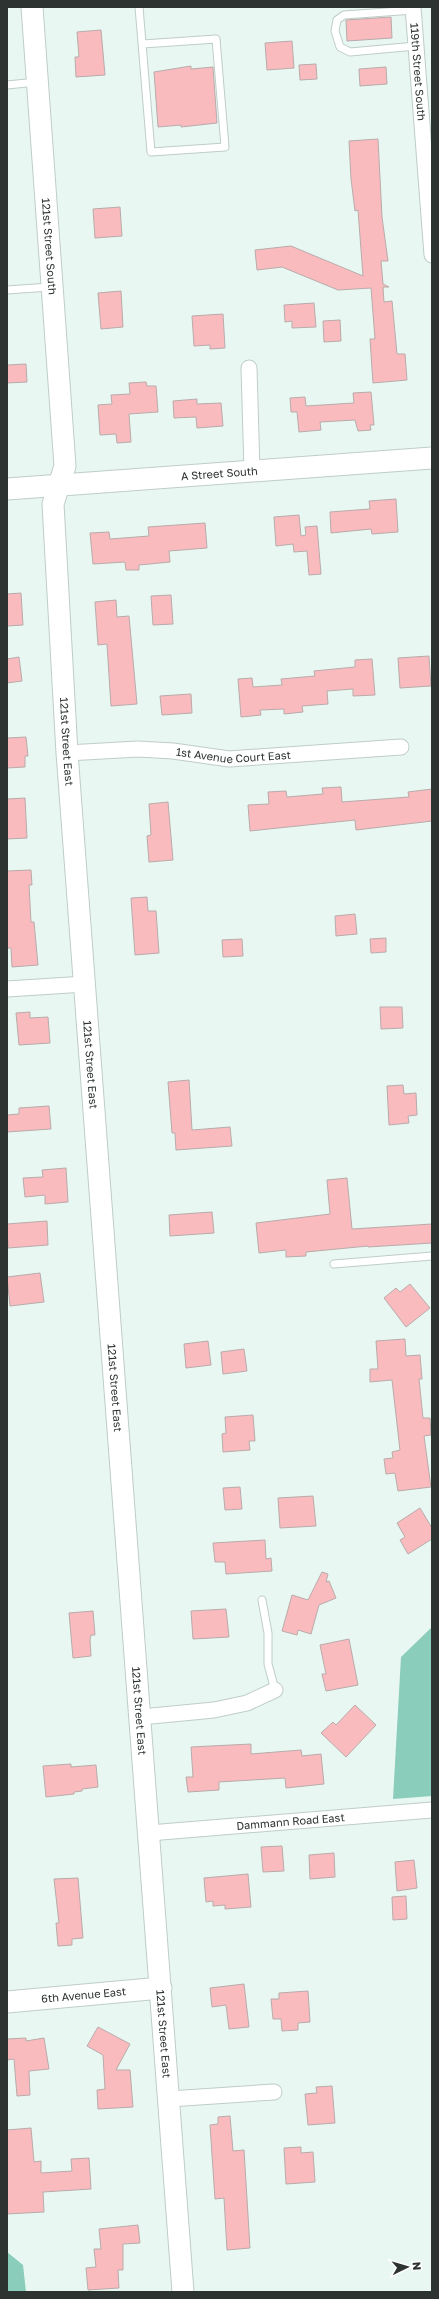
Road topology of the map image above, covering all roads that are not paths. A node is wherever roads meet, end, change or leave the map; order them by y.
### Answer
1 (32, 7) edge
2 (139, 7) edge
3 (413, 8) edge
4 (142, 44) junction
5 (416, 46) junction
6 (37, 82) junction
7 (7, 85) edge
8 (432, 255) edge
9 (52, 287) junction
10 (7, 290) edge
11 (249, 368) dead end
12 (432, 458) edge
13 (252, 470) junction
14 (60, 484) junction
15 (7, 489) edge
16 (401, 747) dead end
17 (67, 754) junction
18 (84, 984) junction
19 (7, 989) edge
20 (432, 1256) edge
21 (334, 1264) dead end
22 (262, 1600) dead end
23 (275, 1690) joint
24 (141, 1717) junction
25 (432, 1810) edge
26 (149, 1833) junction
27 (161, 1988) junction
28 (7, 2002) edge
29 (274, 2092) dead end
30 (169, 2099) junction
31 (183, 2292) edge

1 - 6 street, 121st Street South
2 - 4 lane
3 - 5 street, 119th Street South
3 - 5 lane
4 - 4 lane
5 - 8 street, 119th Street South
6 - 7 lane
6 - 9 street, 121st Street South
9 - 10 lane
9 - 14 street, 121st Street South
11 - 13 street
12 - 13 street, A Street South
13 - 14 street, A Street South
14 - 15 street, A Street South
14 - 17 street, 121st Street East
16 - 17 street, 1st Avenue Court East
17 - 18 street, 121st Street East
18 - 19 street
18 - 24 street, 121st Street East
20 - 21 lane
22 - 23 lane
23 - 24 street
24 - 26 street, 121st Street East
25 - 26 street, Dammann Road East
26 - 27 street, 121st Street East
27 - 28 street, 6th Avenue East
27 - 30 street, 121st Street East
29 - 30 street
30 - 31 street, 121st Street East

